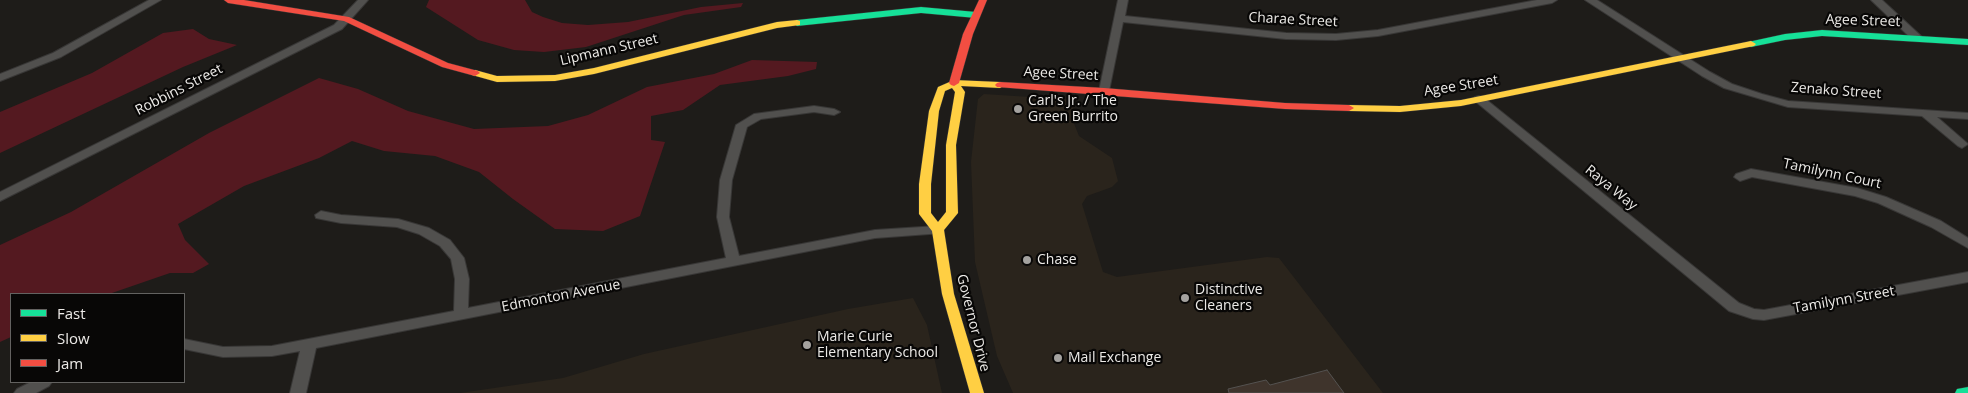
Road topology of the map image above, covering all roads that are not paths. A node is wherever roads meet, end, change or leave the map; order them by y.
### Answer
1 (156, 0) edge
2 (228, 0) edge
3 (363, 0) edge
4 (983, 0) edge
5 (1123, 0) edge
6 (1552, 0) edge
7 (1590, 0) edge
8 (1876, 0) edge
9 (976, 15) junction
10 (346, 19) junction
11 (1120, 19) junction
12 (1917, 38) junction
13 (1968, 42) edge
14 (1681, 59) junction
15 (0, 78) edge
16 (954, 83) junction
17 (1104, 91) junction
18 (1478, 99) junction
19 (834, 112) dead end
20 (1924, 112) junction
21 (1968, 116) edge
22 (1962, 144) dead end
23 (1740, 177) dead end
24 (0, 197) edge
25 (321, 215) dead end
26 (938, 230) junction
27 (1968, 244) edge
28 (734, 262) junction
29 (1968, 278) edge
30 (1724, 300) joint
31 (461, 315) junction
32 (185, 344) edge
33 (309, 345) junction
34 (42, 383) edge
35 (1968, 392) edge
36 (22, 393) edge
37 (298, 393) edge
38 (977, 393) edge
39 (1962, 393) edge

1 - 15 street
2 - 10 street, Lipmann Street
3 - 10 street, Robbins Street
4 - 9 street, Governor Drive
5 - 11 street
6 - 11 street, Charae Street
7 - 14 street
8 - 12 street
9 - 10 street, Lipmann Street
9 - 16 street, Governor Drive
10 - 24 street, Robbins Street
11 - 17 street
12 - 13 street, Agee Street
12 - 14 street, Agee Street
14 - 18 street, Agee Street
14 - 20 street, Zenako Street
16 - 17 street, Agee Street
16 - 26 street, Governor Drive
16 - 26 street, Governor Drive
17 - 18 street, Agee Street
18 - 30 street, Raya Way
19 - 28 street
20 - 21 street, Zenako Street
20 - 22 street
23 - 27 street, Tamilynn Court
25 - 31 street
26 - 28 street, Edmonton Avenue
26 - 38 street, Governor Drive
28 - 31 street, Edmonton Avenue
29 - 30 street, Tamilynn Street
31 - 33 street, Edmonton Avenue
32 - 33 street, Edmonton Avenue
33 - 37 street
34 - 36 street
35 - 39 street

